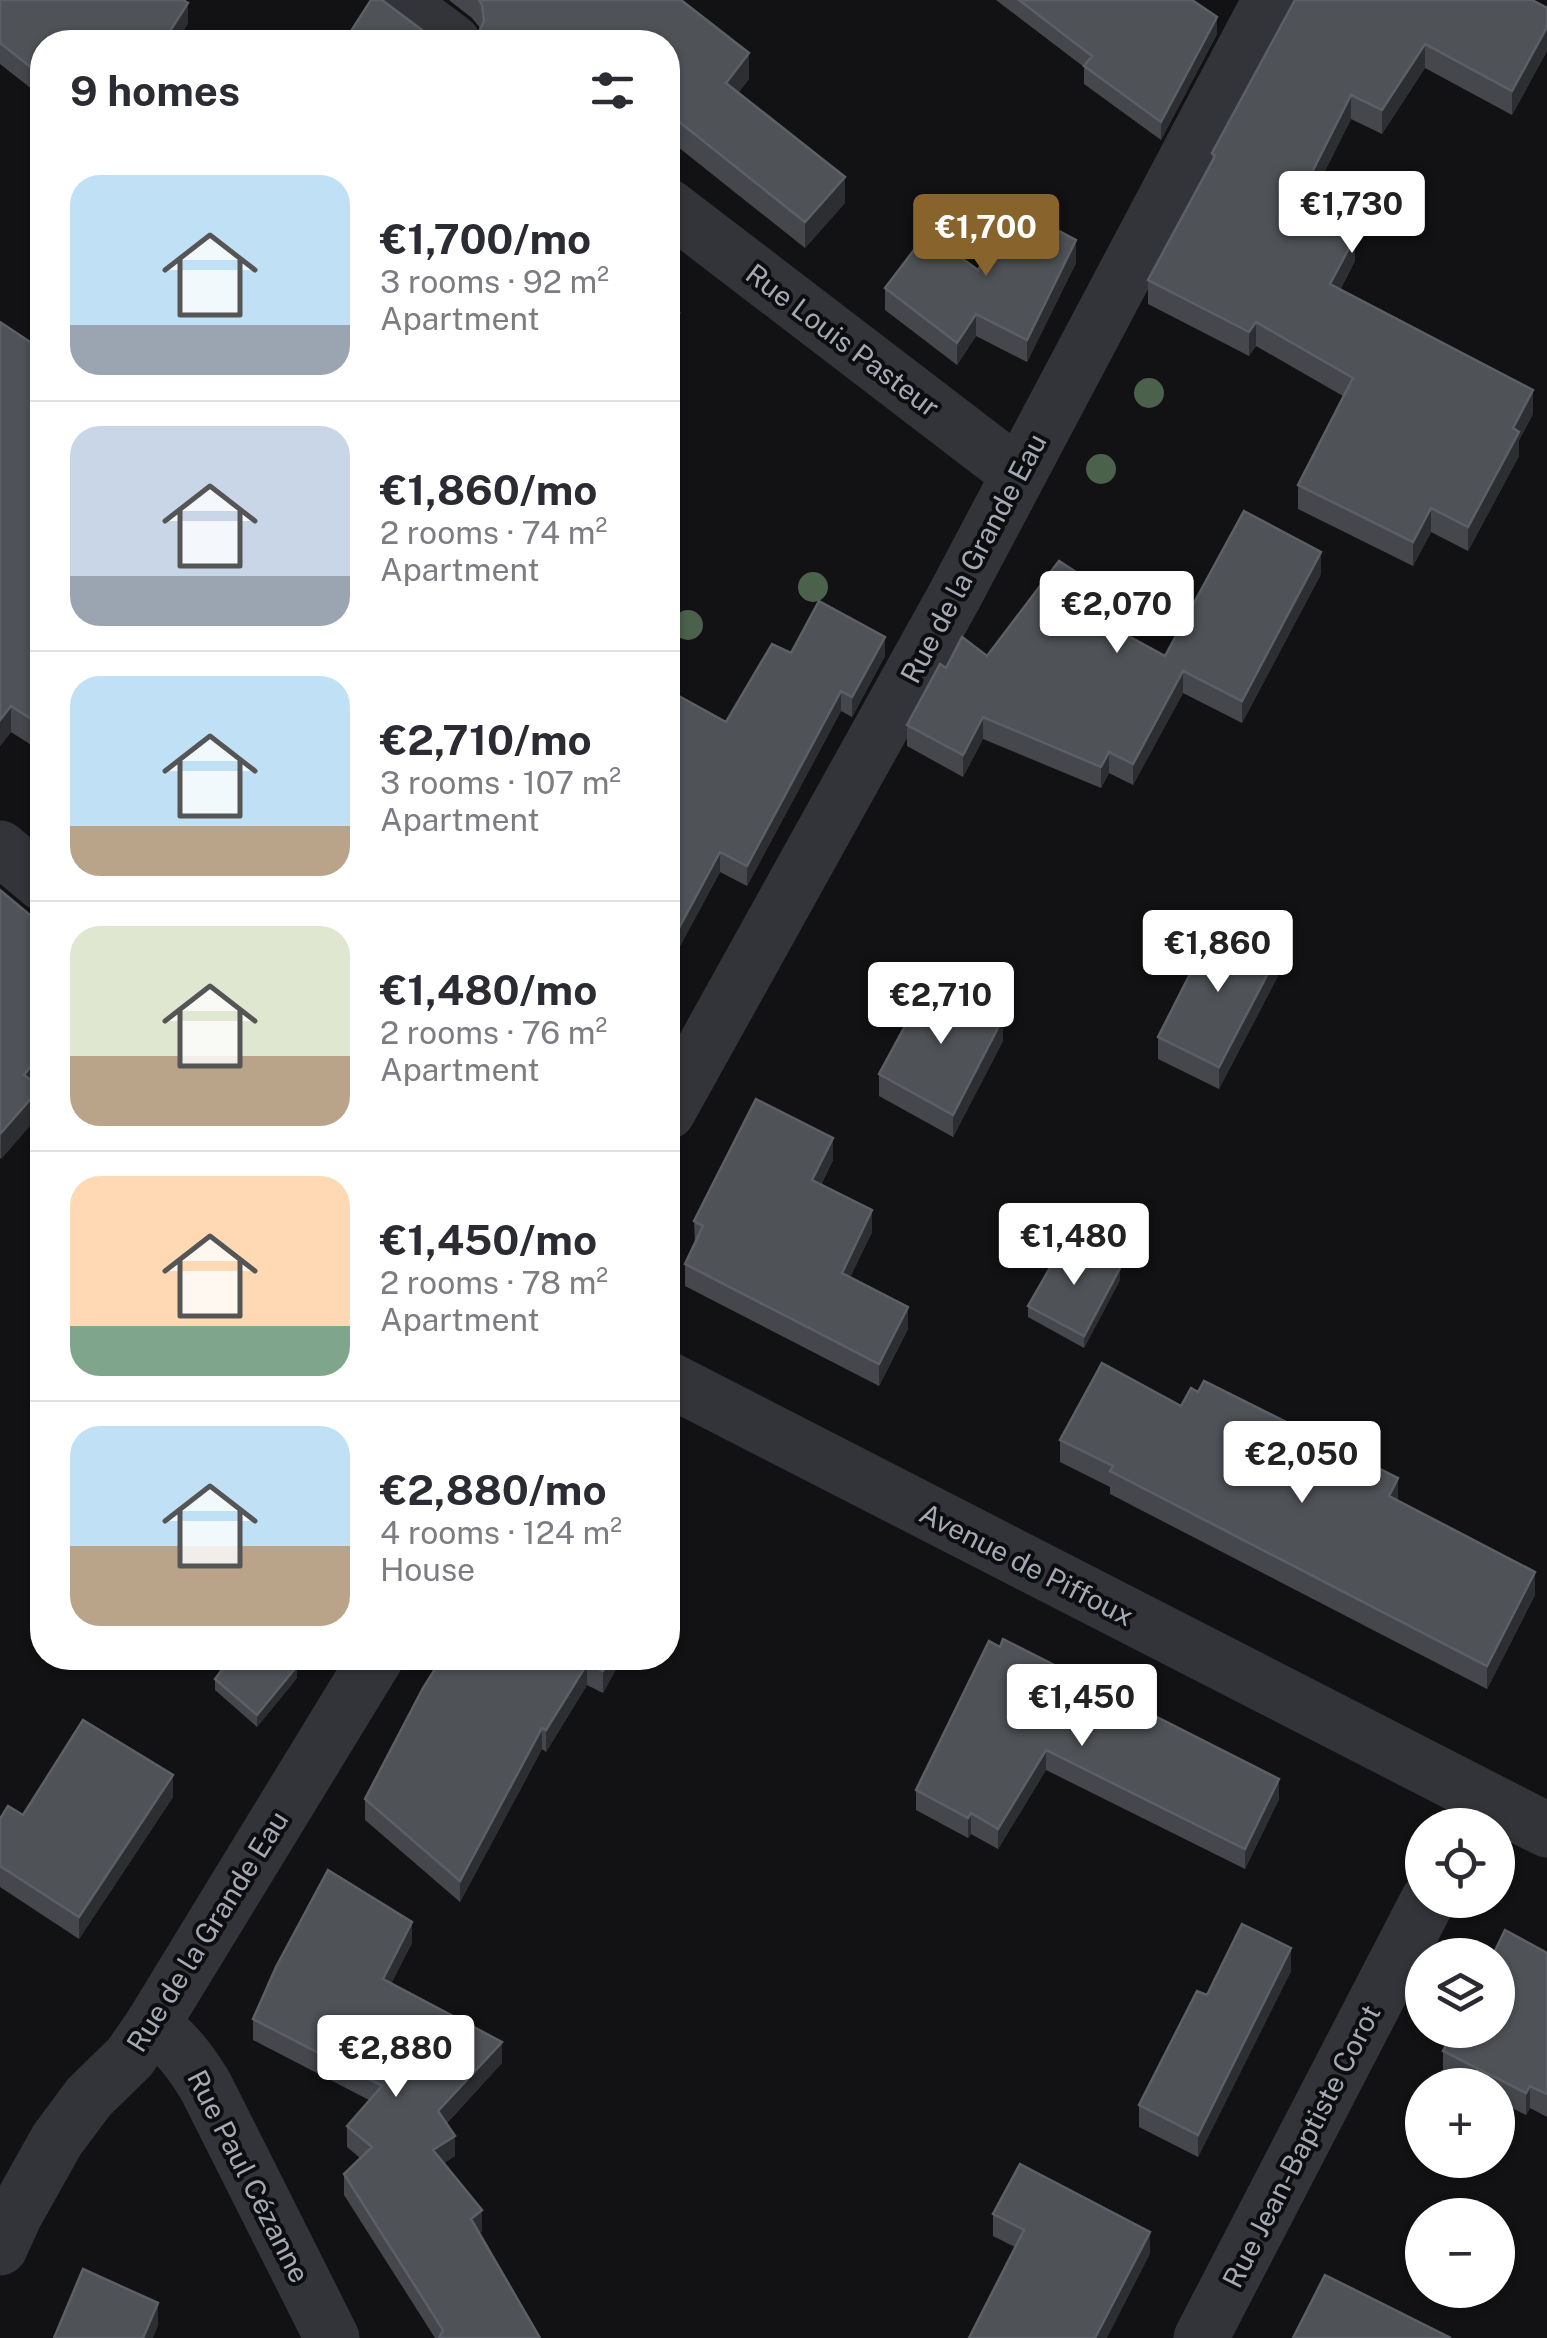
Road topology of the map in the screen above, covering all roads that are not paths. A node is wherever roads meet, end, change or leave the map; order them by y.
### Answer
1 (397, 0) edge
2 (1270, 0) edge
3 (437, 30) edge
4 (680, 215) edge
5 (1018, 474) junction
6 (0, 848) edge
7 (30, 873) edge
8 (680, 1090) edge
9 (680, 1386) edge
10 (369, 1670) edge
11 (1468, 1808) edge
12 (1515, 1817) edge
13 (1544, 1822) edge
14 (1419, 1918) edge
15 (152, 2025) junction
16 (0, 2248) edge
17 (332, 2338) edge
18 (1200, 2338) edge

1 - 3 street
2 - 5 street, Rue de la Grande Eau
4 - 5 street, Rue Louis Pasteur
5 - 8 street, Rue de la Grande Eau
6 - 7 street
9 - 11 street, Avenue de Piffoux
10 - 15 street, Rue de la Grande Eau
12 - 13 street, Avenue de Piffoux
14 - 18 street, Rue Jean-Baptiste Corot
15 - 16 street, Rue de la Grande Eau
15 - 17 street, Rue Paul Cézanne

